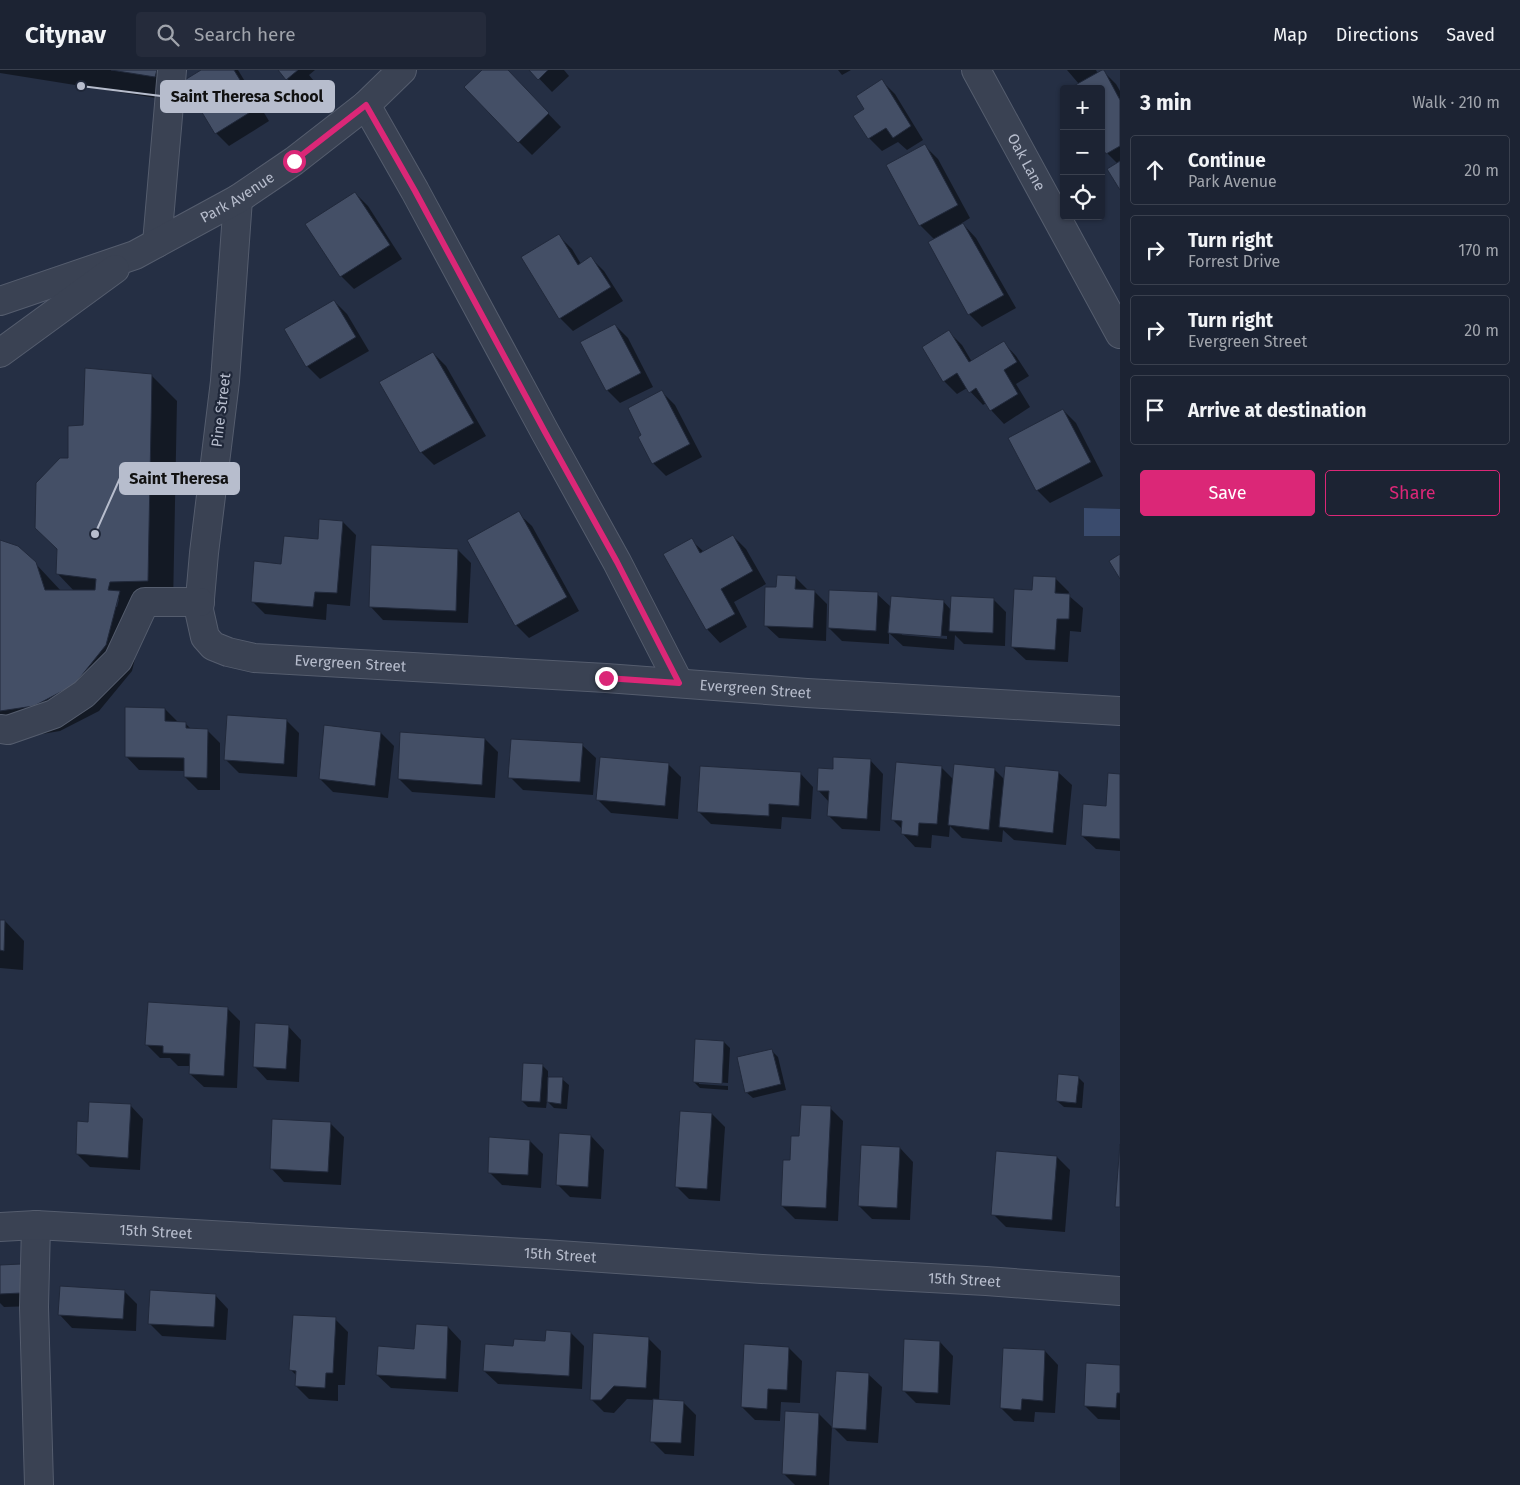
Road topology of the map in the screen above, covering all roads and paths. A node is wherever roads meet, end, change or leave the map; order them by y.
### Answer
1 (172, 70) edge
2 (402, 70) edge
3 (976, 70) edge
4 (366, 105) junction
5 (238, 199) junction
6 (146, 249) junction
7 (0, 300) edge
8 (1120, 334) edge
9 (0, 353) edge
10 (200, 602) junction
11 (213, 646) joint
12 (679, 683) junction
13 (1120, 711) edge
14 (0, 729) edge
15 (36, 1225) junction
16 (0, 1226) edge
17 (1120, 1291) edge
18 (39, 1485) edge

1 - 6 street
2 - 4 street, Park Avenue
3 - 8 street, Oak Lane
4 - 5 street, Park Avenue
4 - 12 street
5 - 6 street, Park Avenue
5 - 10 street, Pine Street
6 - 7 street, Park Avenue
6 - 9 street, Park Avenue
10 - 11 street, Pine Street
10 - 14 street
11 - 12 street, Evergreen Street
12 - 13 street, Evergreen Street
15 - 16 street, 15th Street
15 - 17 street, 15th Street
15 - 18 street

